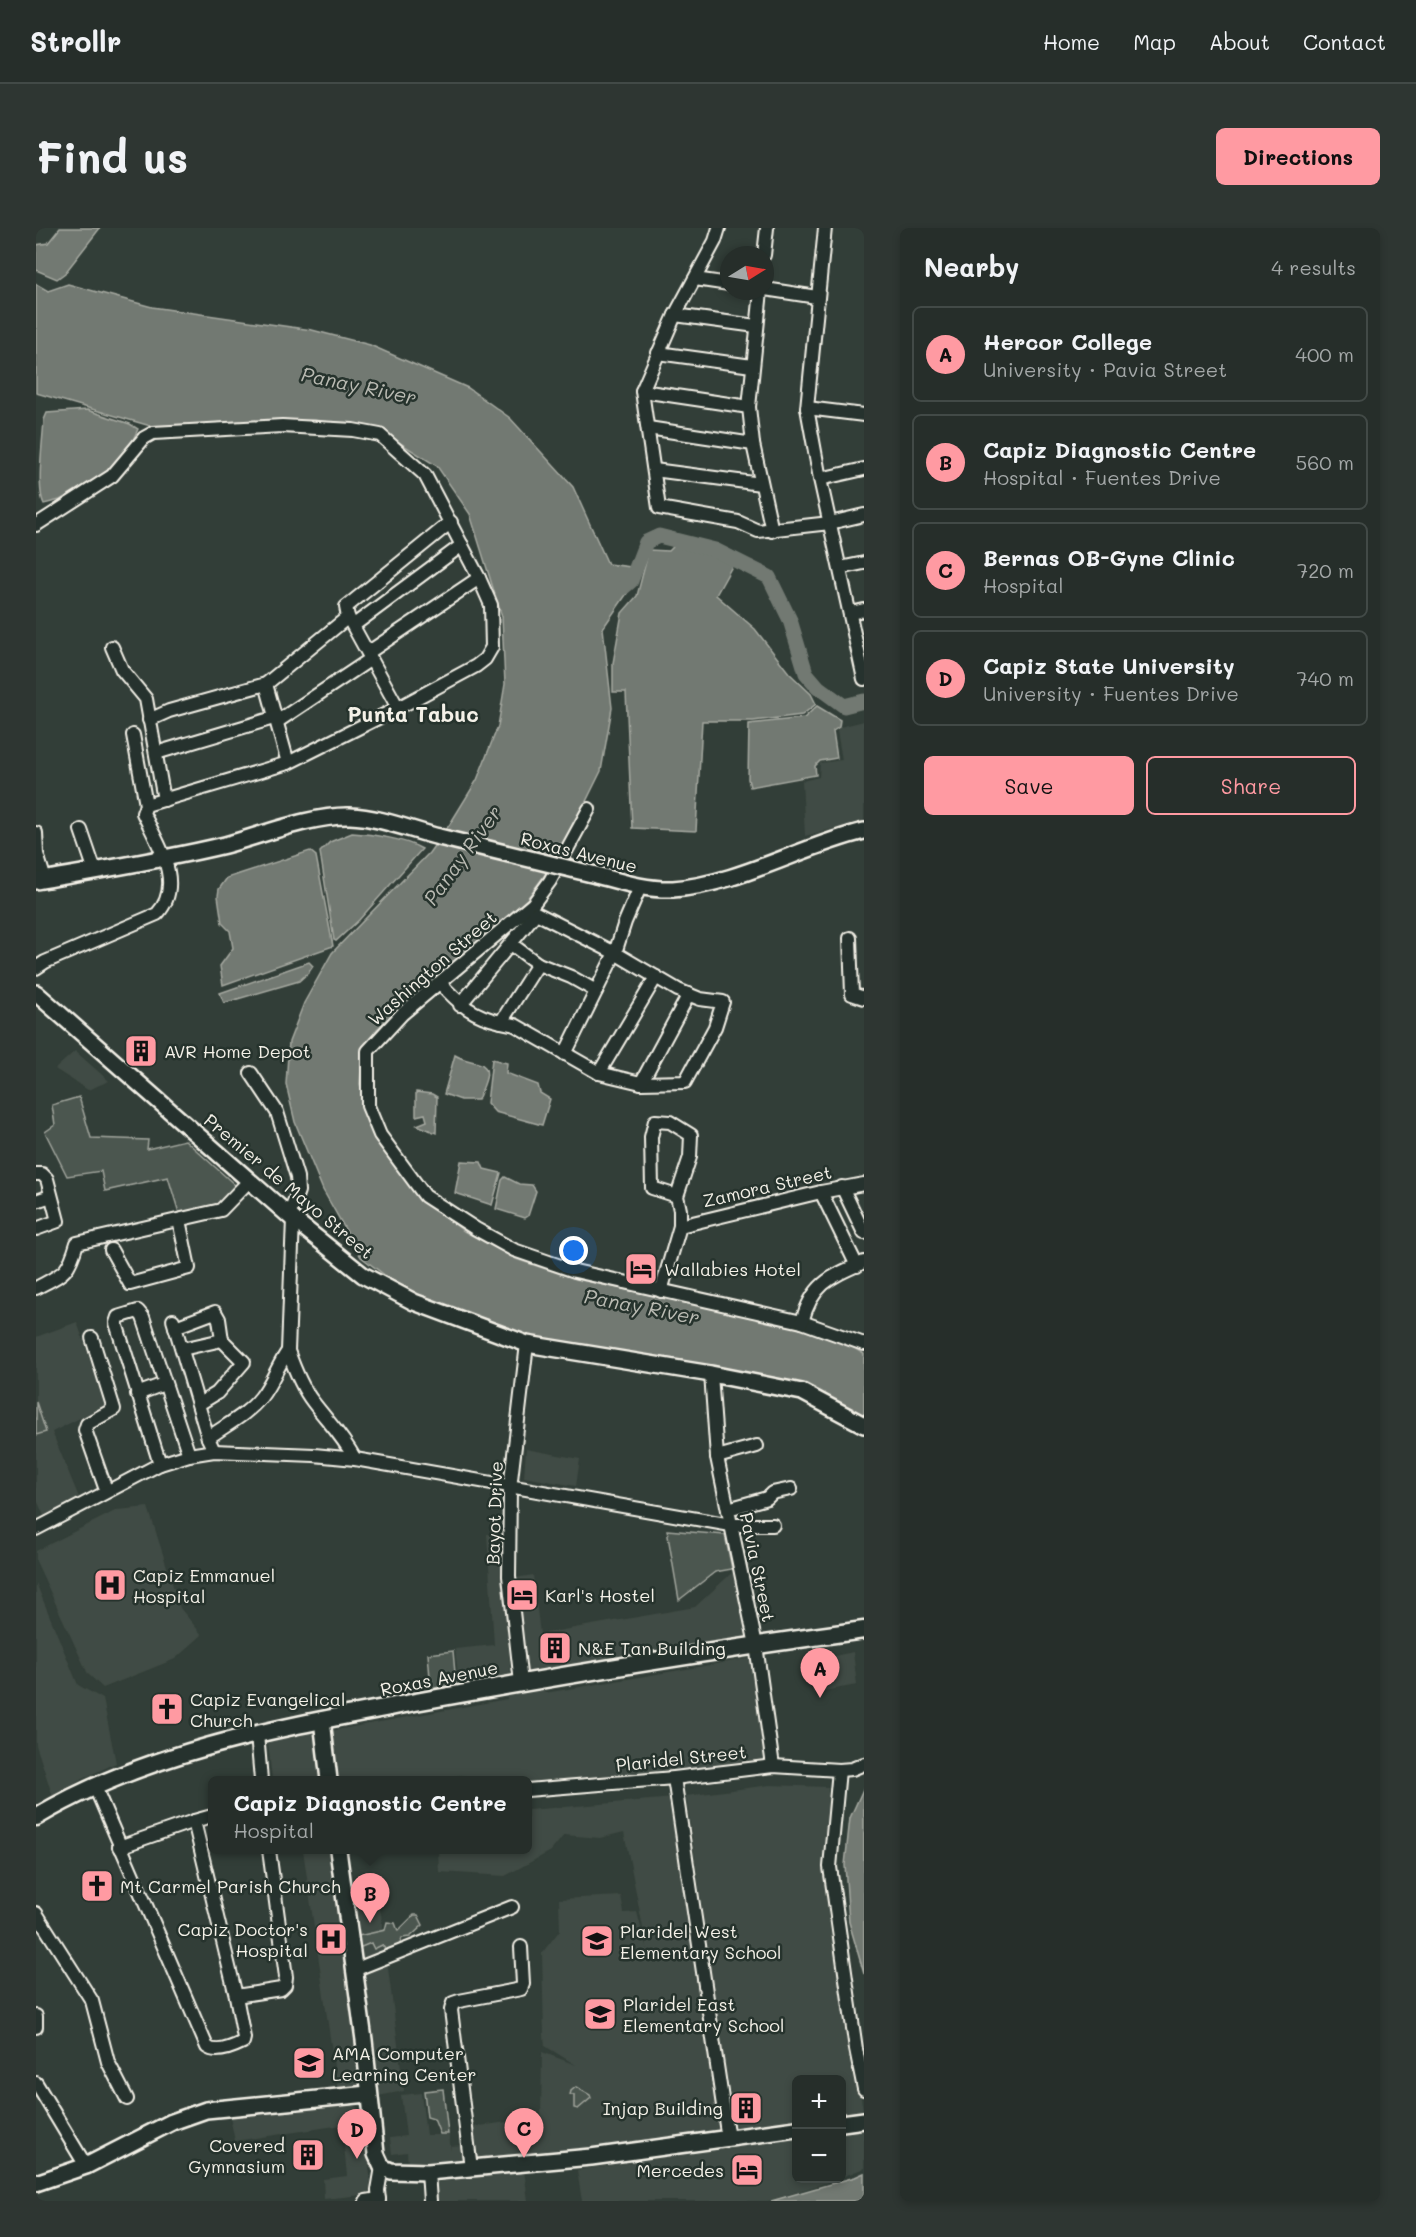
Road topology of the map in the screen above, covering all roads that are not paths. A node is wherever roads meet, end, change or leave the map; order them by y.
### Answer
1 (719, 228) edge
2 (767, 228) edge
3 (825, 228) edge
4 (766, 246) edge
5 (695, 279) junction
6 (720, 283) edge
7 (774, 290) edge
8 (817, 297) junction
9 (760, 300) edge
10 (675, 315) junction
11 (756, 326) junction
12 (658, 353) junction
13 (752, 366) junction
14 (642, 392) junction
15 (749, 408) junction
16 (807, 408) junction
17 (864, 415) edge
18 (648, 428) junction
19 (753, 444) junction
20 (864, 469) edge
21 (654, 470) junction
22 (819, 479) junction
23 (760, 484) junction
24 (864, 515) edge
25 (451, 522) junction
26 (830, 523) junction
27 (36, 525) edge
28 (772, 531) junction
29 (462, 545) junction
30 (864, 563) edge
31 (840, 568) junction
32 (479, 578) junction
33 (864, 610) edge
34 (850, 613) junction
35 (351, 621) junction
36 (112, 647) dead end
37 (370, 655) junction
38 (862, 658) edge
39 (864, 679) edge
40 (266, 684) junction
41 (398, 708) junction
42 (277, 719) junction
43 (148, 720) junction
44 (133, 735) dead end
45 (156, 753) junction
46 (288, 763) junction
47 (164, 800) junction
48 (146, 805) junction
49 (589, 809) dead end
50 (81, 830) dead end
51 (864, 831) edge
52 (36, 833) edge
53 (165, 859) junction
54 (95, 871) junction
55 (41, 880) edge
56 (640, 887) junction
57 (850, 938) dead end
58 (511, 944) junction
59 (615, 952) junction
60 (538, 964) junction
61 (36, 968) edge
62 (656, 977) junction
63 (440, 983) junction
64 (596, 991) junction
65 (36, 993) edge
66 (689, 994) junction
67 (864, 998) edge
68 (460, 1005) junction
69 (501, 1022) junction
70 (565, 1054) junction
71 (250, 1073) dead end
72 (599, 1073) junction
73 (641, 1083) junction
74 (36, 1174) edge
75 (250, 1180) junction
76 (864, 1184) edge
77 (842, 1187) junction
78 (821, 1192) junction
79 (51, 1196) junction
80 (677, 1196) junction
81 (36, 1201) edge
82 (291, 1217) junction
83 (179, 1220) junction
84 (680, 1226) junction
85 (36, 1229) edge
86 (864, 1233) edge
87 (111, 1250) dead end
88 (860, 1264) edge
89 (36, 1288) edge
90 (661, 1291) junction
91 (802, 1322) junction
92 (92, 1338) dead end
93 (222, 1340) junction
94 (527, 1344) junction
95 (864, 1344) edge
96 (182, 1350) junction
97 (288, 1351) junction
98 (711, 1374) junction
99 (164, 1384) junction
100 (137, 1394) junction
101 (199, 1404) junction
102 (864, 1425) edge
103 (208, 1438) junction
104 (757, 1446) dead end
105 (214, 1451) junction
106 (189, 1455) junction
107 (717, 1457) junction
108 (355, 1459) junction
109 (160, 1464) junction
110 (510, 1488) junction
111 (791, 1489) dead end
112 (106, 1490) junction
113 (728, 1509) junction
114 (730, 1525) junction
115 (773, 1525) dead end
116 (36, 1529) edge
117 (864, 1630) edge
118 (756, 1645) junction
119 (520, 1683) junction
120 (322, 1719) junction
121 (257, 1734) junction
122 (864, 1764) edge
123 (773, 1766) junction
124 (839, 1770) junction
125 (261, 1776) edge
126 (329, 1776) edge
127 (674, 1778) junction
128 (95, 1787) junction
129 (532, 1790) edge
130 (36, 1817) edge
131 (208, 1817) edge
132 (194, 1821) junction
133 (119, 1847) junction
134 (270, 1854) edge
135 (339, 1854) edge
136 (512, 1907) dead end
137 (36, 1913) edge
138 (521, 1947) dead end
139 (354, 1970) junction
140 (236, 1996) junction
141 (36, 2016) edge
142 (36, 2027) edge
143 (36, 2084) edge
144 (864, 2089) edge
145 (368, 2094) junction
146 (127, 2099) dead end
147 (864, 2121) edge
148 (846, 2123) edge
149 (792, 2130) edge
150 (728, 2139) junction
151 (86, 2166) junction
152 (471, 2168) junction
153 (386, 2169) junction
154 (428, 2172) junction
155 (36, 2183) edge
156 (375, 2200) edge
157 (430, 2201) edge

1 - 5 street
2 - 4 street
3 - 8 street
5 - 6 street
5 - 10 street
7 - 8 street
8 - 16 street
9 - 11 street
10 - 11 street
10 - 12 street
11 - 13 street
12 - 13 street
12 - 14 street
13 - 15 street
14 - 15 street
14 - 18 street
15 - 19 street
16 - 17 street
16 - 22 street
18 - 19 street
18 - 21 street
19 - 23 street
20 - 22 street
21 - 23 street
21 - 28 street
22 - 26 street
23 - 28 street
24 - 26 street
25 - 27 street
25 - 29 street
25 - 35 street
26 - 28 street
26 - 31 street
29 - 32 street
29 - 35 street
30 - 31 street
31 - 34 street
32 - 37 street
32 - 41 street
33 - 34 street
34 - 38 street
35 - 37 street
35 - 40 street
36 - 43 street
37 - 41 street
37 - 42 street
38 - 39 street
40 - 42 street
40 - 43 street
41 - 46 street
42 - 45 street
42 - 46 street
43 - 45 street
44 - 48 street
45 - 47 street
46 - 47 street
47 - 48 street
48 - 53 street
49 - 63 street, Washington Street
50 - 54 street
51 - 56 main road, Roxas Avenue
52 - 55 street
53 - 54 main road, Roxas Avenue
53 - 56 main road, Roxas Avenue, bridge
53 - 61 street
54 - 55 main road, Roxas Avenue
56 - 59 street
57 - 67 street
58 - 59 street
58 - 60 street
58 - 68 street
59 - 62 street
59 - 64 street
60 - 64 street
60 - 69 street
62 - 66 street
62 - 72 street
63 - 68 street
63 - 90 street, Washington Street
64 - 70 street
65 - 75 main road, Premier de Mayo Street
66 - 73 street
66 - 73 street
68 - 69 street
69 - 70 street
70 - 72 street
71 - 82 street
72 - 73 street
74 - 79 street
75 - 82 main road, Premier de Mayo Street
75 - 83 street
76 - 77 street, Zamora Street
77 - 78 street, Zamora Street
77 - 86 street
78 - 84 street, Zamora Street
78 - 88 street
79 - 81 street
79 - 85 street
80 - 80 street
80 - 84 street
82 - 94 main road, Premier de Mayo Street
82 - 97 street
83 - 87 street
83 - 89 street
84 - 90 street
88 - 91 street
90 - 91 street, Washington Street
91 - 95 street, Washington Street
92 - 112 street
93 - 96 street
93 - 96 street
93 - 101 street
94 - 98 main road, Premier de Mayo Street
94 - 110 street, Bayot Drive
96 - 101 street
97 - 103 street
97 - 108 street
98 - 102 main road, Premier de Mayo Street
98 - 107 street, Pavia Street
99 - 100 street
99 - 100 street
99 - 106 street
100 - 109 street
101 - 103 street
103 - 105 street
104 - 107 street
105 - 106 street
105 - 108 street
106 - 109 street
107 - 113 street, Pavia Street
108 - 110 street
109 - 112 street
110 - 114 street
110 - 119 street, Bayot Drive
111 - 113 street
112 - 116 street
113 - 114 street, Pavia Street
114 - 115 street
114 - 118 street, Pavia Street
117 - 118 highway, Roxas Avenue
118 - 119 highway, Roxas Avenue
118 - 123 street, Pavia Street
119 - 120 highway, Roxas Avenue
120 - 121 highway, Roxas Avenue
120 - 126 main road
121 - 125 street
121 - 128 highway, Roxas Avenue
122 - 124 street, Plaridel Street
123 - 124 street, Plaridel Street
123 - 127 street, Plaridel Street
124 - 144 street
127 - 129 street, Plaridel Street
127 - 150 street
128 - 130 highway, Roxas Avenue
128 - 133 street
131 - 132 street
132 - 133 street
132 - 140 street
133 - 140 street
134 - 140 street
135 - 139 main road
136 - 139 street
137 - 146 street
138 - 152 street
139 - 145 main road
141 - 142 street
143 - 151 street
145 - 151 main road
145 - 153 main road
147 - 148 main road
149 - 150 main road
150 - 152 main road
151 - 155 main road
152 - 154 main road
153 - 154 main road
153 - 156 street
154 - 157 street

